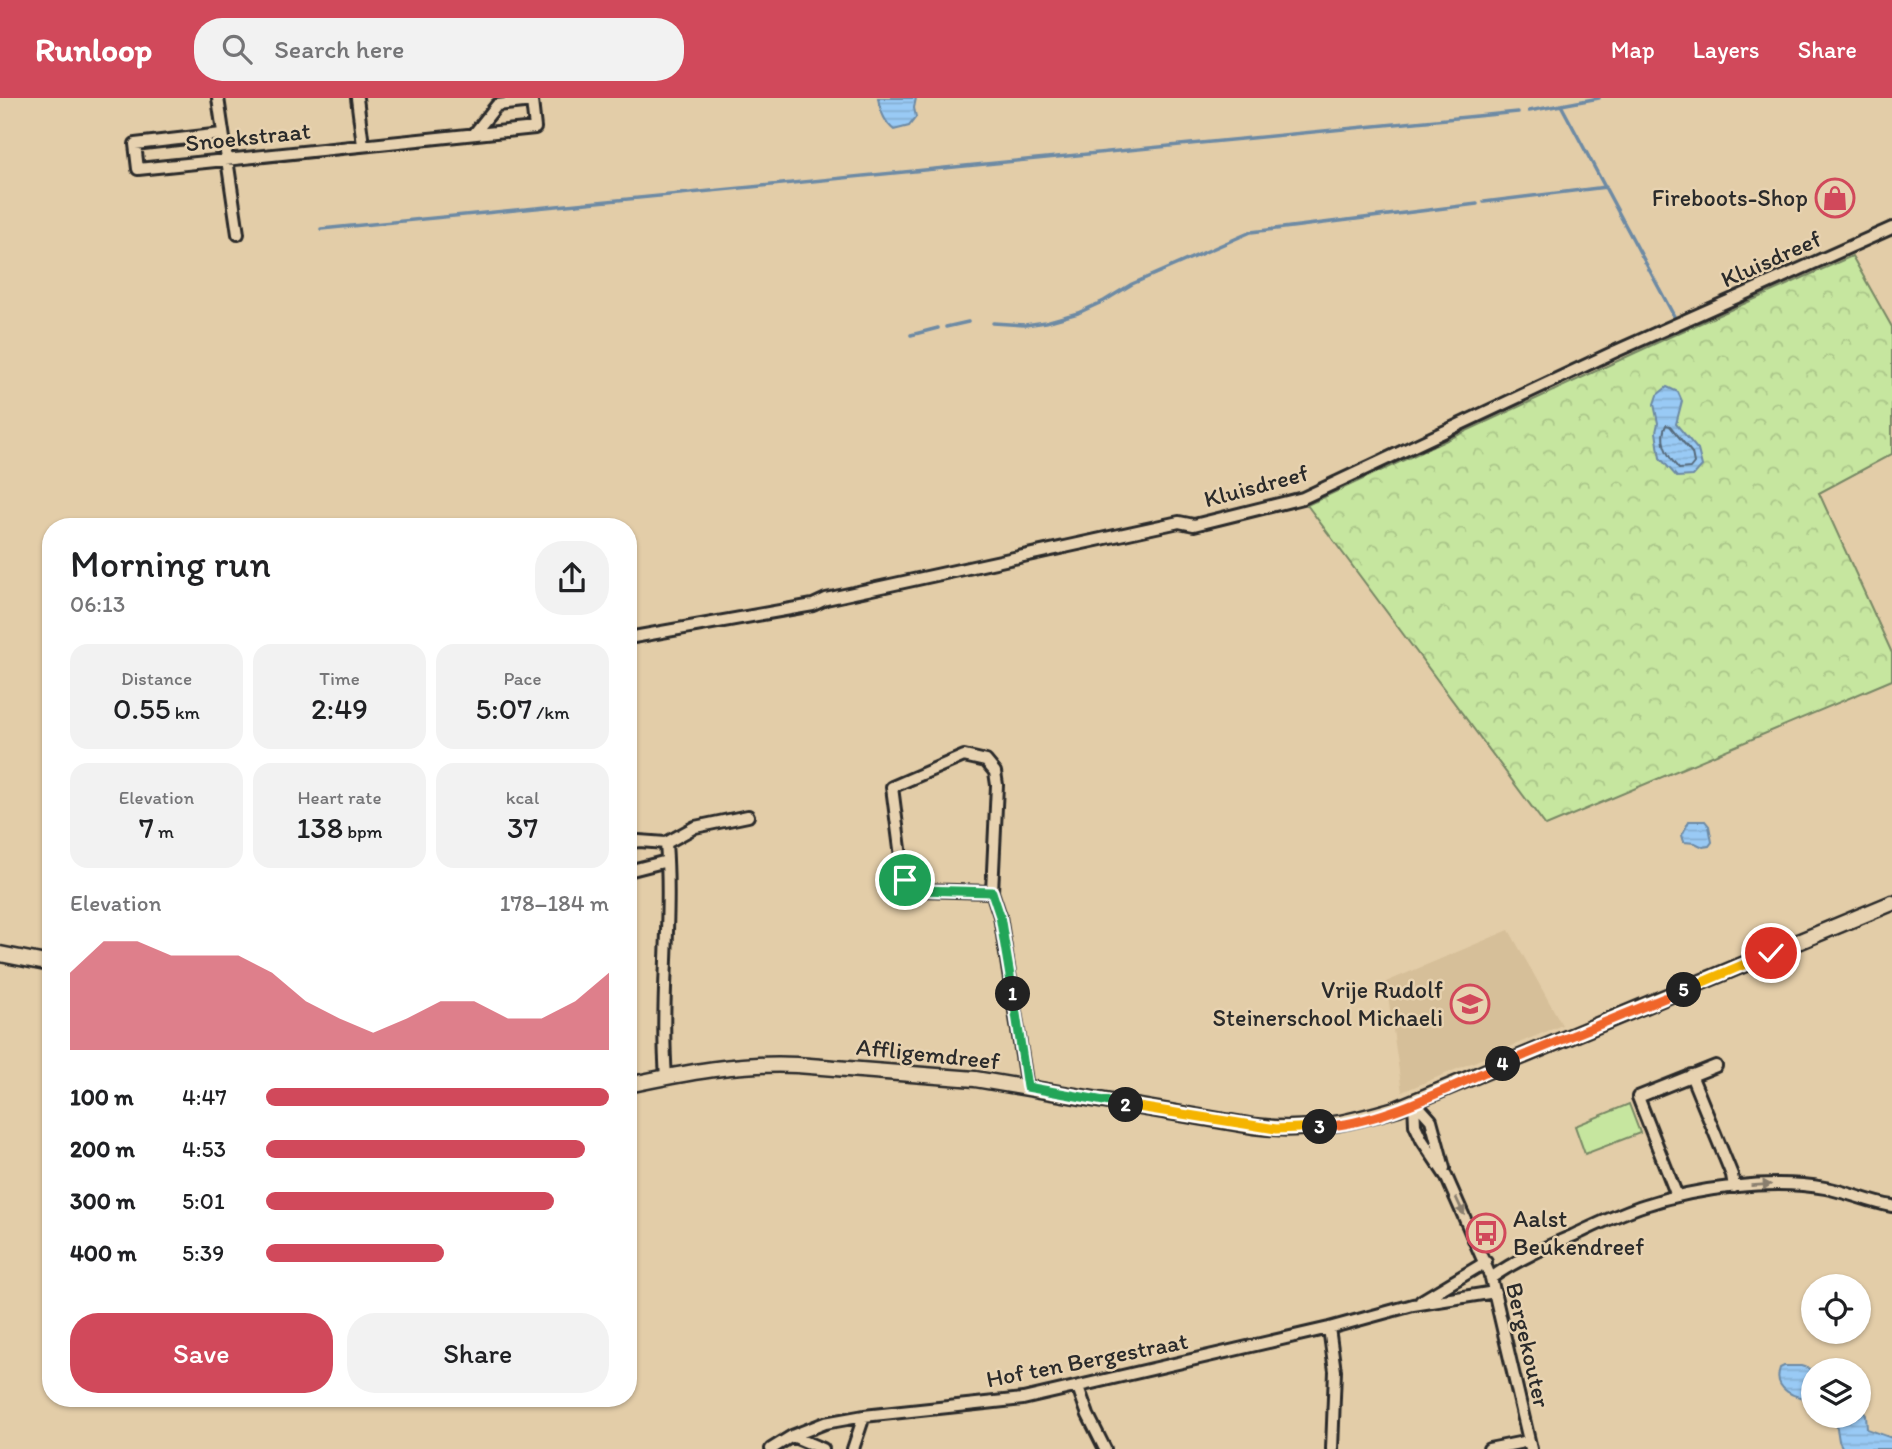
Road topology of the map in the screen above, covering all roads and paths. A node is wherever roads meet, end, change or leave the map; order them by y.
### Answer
1 (218, 98) edge
2 (357, 98) edge
3 (222, 134) junction
4 (474, 134) junction
5 (363, 145) junction
6 (226, 162) junction
7 (1892, 228) edge
8 (238, 234) dead end
9 (637, 636) edge
10 (748, 816) dead end
11 (637, 841) edge
12 (666, 843) junction
13 (667, 862) junction
14 (637, 869) edge
15 (992, 892) junction
16 (1892, 903) edge
17 (0, 954) edge
18 (42, 962) edge
19 (1716, 1066) dead end
20 (1691, 1075) junction
21 (666, 1077) junction
22 (637, 1083) edge
23 (1027, 1087) junction
24 (1414, 1101) junction
25 (1734, 1187) junction
26 (1677, 1196) junction
27 (1892, 1206) edge
28 (1486, 1262) junction
29 (1491, 1278) junction
30 (1495, 1292) junction
31 (1413, 1306) junction
32 (1329, 1328) junction
33 (1078, 1387) junction
34 (864, 1416) junction
35 (792, 1436) junction
36 (1530, 1445) edge
37 (771, 1449) edge
38 (823, 1449) edge
39 (853, 1449) edge
40 (1105, 1449) edge
41 (1332, 1449) edge
42 (1489, 1449) edge

1 - 3 street
2 - 5 street
3 - 6 street
3 - 6 street, Snoekstraat
4 - 4 street, Snoekstraat
4 - 5 street, Snoekstraat
5 - 6 street, Snoekstraat
6 - 8 street
7 - 9 street, Kluisdreef
10 - 12 street
11 - 12 street
12 - 13 street
13 - 14 street
13 - 21 street
15 - 15 street
15 - 23 street
16 - 24 street, Affligemdreef
17 - 18 street
19 - 20 street
20 - 25 street
20 - 26 street
21 - 22 street, Affligemdreef
21 - 23 street, Affligemdreef
23 - 24 street, Affligemdreef
24 -> 28 street, Bergekouter
25 - 26 street
25 -> 27 street
26 - 29 street
28 - 29 street, Bergekouter
28 - 31 street, Hof ten Bergestraat
29 - 30 street, Bergekouter
30 - 31 street, Hof ten Bergestraat
30 - 36 street, Bergekouter
31 - 32 street, Hof ten Bergestraat
32 - 33 street, Hof ten Bergestraat
32 - 41 street
33 - 34 street, Hof ten Bergestraat
33 - 40 street
34 - 35 street, Hof ten Bergestraat
34 - 39 street
35 - 37 street, Hof ten Bergestraat
35 - 38 street
36 - 42 street

